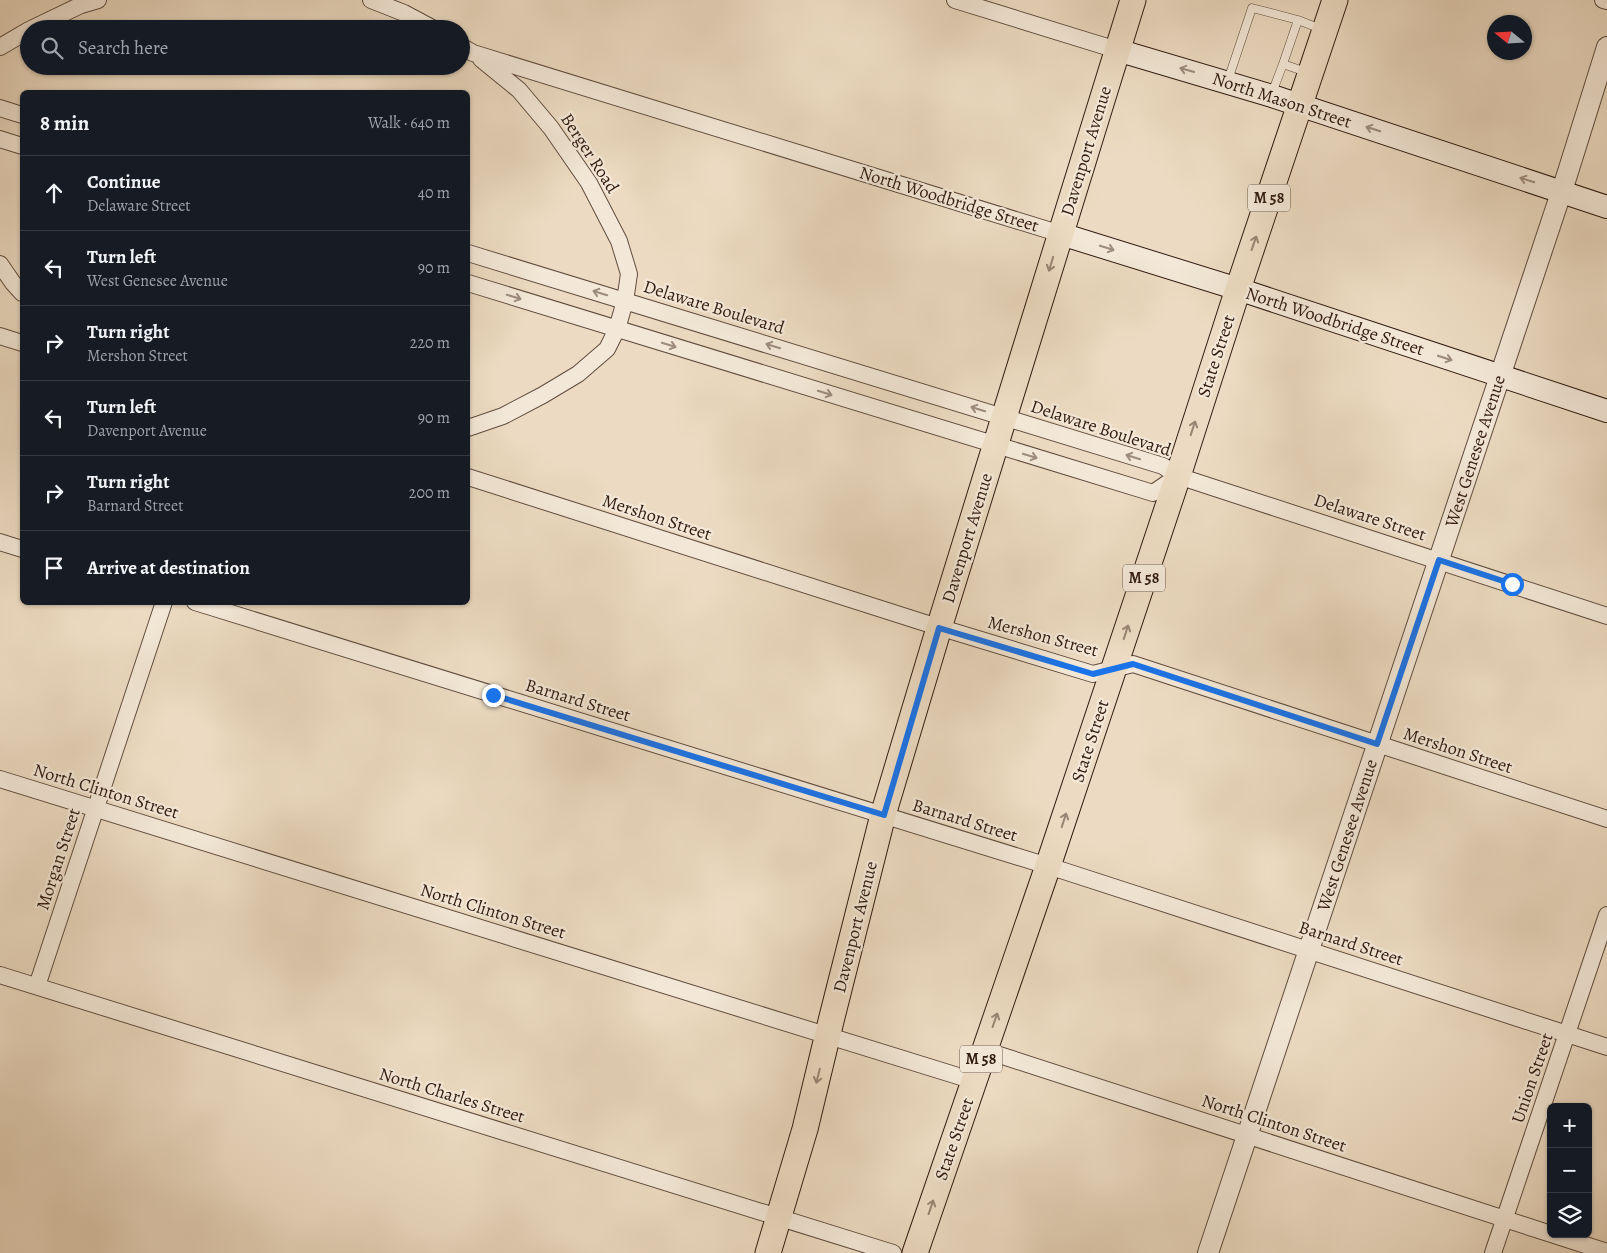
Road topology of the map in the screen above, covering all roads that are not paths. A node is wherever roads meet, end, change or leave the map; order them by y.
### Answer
1 (98, 0) edge
2 (370, 0) edge
3 (955, 0) edge
4 (1133, 0) edge
5 (1335, 0) edge
6 (1603, 0) edge
7 (1607, 1) edge
8 (50, 20) edge
9 (417, 20) edge
10 (1298, 20) junction
11 (1325, 30) junction
12 (20, 35) edge
13 (0, 47) edge
14 (1607, 47) edge
15 (470, 50) edge
16 (1118, 50) junction
17 (470, 51) edge
18 (1283, 64) junction
19 (1310, 74) junction
20 (1227, 82) junction
21 (1272, 96) junction
22 (1300, 106) junction
23 (0, 108) edge
24 (20, 114) edge
25 (0, 139) edge
26 (20, 145) edge
27 (1561, 192) junction
28 (1607, 207) edge
29 (1060, 234) junction
30 (470, 254) edge
31 (0, 264) edge
32 (470, 284) edge
33 (1238, 290) junction
34 (20, 291) edge
35 (625, 300) junction
36 (617, 329) junction
37 (0, 336) edge
38 (20, 342) edge
39 (1500, 376) junction
40 (1607, 411) edge
41 (1004, 417) junction
42 (470, 427) edge
43 (995, 445) junction
44 (1178, 476) junction
45 (470, 478) edge
46 (0, 542) edge
47 (20, 548) edge
48 (1439, 560) junction
49 (163, 605) edge
50 (205, 605) edge
51 (1607, 616) edge
52 (939, 628) junction
53 (1114, 669) junction
54 (1377, 744) junction
55 (0, 779) edge
56 (96, 808) junction
57 (884, 815) junction
58 (1607, 819) edge
59 (1048, 866) junction
60 (1607, 915) edge
61 (1309, 950) junction
62 (0, 975) edge
63 (37, 986) junction
64 (1568, 1034) junction
65 (828, 1035) junction
66 (1607, 1047) edge
67 (984, 1050) junction
68 (974, 1081) junction
69 (1248, 1135) junction
70 (779, 1218) junction
71 (1505, 1219) junction
72 (1547, 1233) edge
73 (1563, 1238) edge
74 (1607, 1252) edge
75 (768, 1253) edge
76 (893, 1253) edge
77 (915, 1253) edge
78 (1208, 1253) edge
79 (1493, 1253) edge

1 - 8 street
2 - 9 street
3 - 16 street, North Mason Street
4 - 16 main road, Davenport Avenue
5 - 11 main road, State Street / M 58
6 - 7 street
10 - 11 lane
10 - 18 lane
10 - 20 lane
11 - 19 main road, State Street / M 58
12 - 13 street
14 - 27 street, West Genesee Avenue
15 - 29 street, North Woodbridge Street
20 -> 16 main road, North Mason Street
16 - 29 main road, Davenport Avenue
17 - 35 street, Berger Road
18 - 19 lane
18 - 21 lane
19 - 22 main road, State Street / M 58
20 - 21 main road, North Mason Street
21 - 22 main road, North Mason Street
27 -> 22 main road, North Mason Street
33 -> 22 main road, State Street / M 58
23 - 24 street
25 - 26 street
27 - 28 main road, North Mason Street
27 - 39 street, West Genesee Avenue
29 -> 33 main road, North Woodbridge Street
29 -> 41 main road, Davenport Avenue
35 -> 30 street, Delaware Boulevard
31 - 34 street
32 -> 36 street, Delaware Boulevard
33 -> 39 main road, North Woodbridge Street
44 -> 33 main road, State Street / M 58
35 - 36 street, Berger Road
41 -> 35 street, Delaware Boulevard
36 - 42 street, Berger Road
36 -> 43 street, Delaware Boulevard
37 - 38 street
39 - 40 main road, North Woodbridge Street
39 - 48 street, West Genesee Avenue
41 - 43 main road, Davenport Avenue
44 -> 41 street, Delaware Boulevard
43 -> 44 street, Delaware Boulevard
43 - 52 main road, Davenport Avenue
44 - 48 street, Delaware Street
53 -> 44 main road, State Street / M 58
45 - 52 street, Mershon Street
46 - 47 street
48 - 51 street, Delaware Street
48 - 54 street, West Genesee Avenue
49 - 56 street, Morgan Street
50 - 57 street, Barnard Street
52 - 53 street, Mershon Street
52 - 57 main road, Davenport Avenue
53 - 54 street, Mershon Street
59 -> 53 main road, State Street / M 58
54 - 58 street, Mershon Street
54 - 61 street, West Genesee Avenue
55 - 56 street, North Clinton Street
56 - 63 street, Morgan Street
56 - 65 street, North Clinton Street
57 - 59 street, Barnard Street
57 - 65 main road, Davenport Avenue
59 - 61 street, Barnard Street
67 -> 59 main road, State Street / M 58
60 - 64 street, Union Street
61 - 64 street, Barnard Street
61 - 69 street, West Genesee Avenue
62 - 63 street, North Charles Street
63 - 70 street, North Charles Street
64 - 66 street, Barnard Street
64 - 71 street, Union Street
65 - 68 street, North Clinton Street
65 -> 70 main road, Davenport Avenue
67 - 68 main road, State Street / M 58
67 - 69 street, North Clinton Street
77 -> 68 main road, State Street / M 58
69 - 71 street, North Clinton Street
69 - 78 street, West Genesee Avenue
70 - 75 main road, Davenport Avenue
70 - 76 street, North Charles Street
71 - 72 street, North Clinton Street
71 - 79 street, Union Street
73 - 74 street, North Clinton Street

